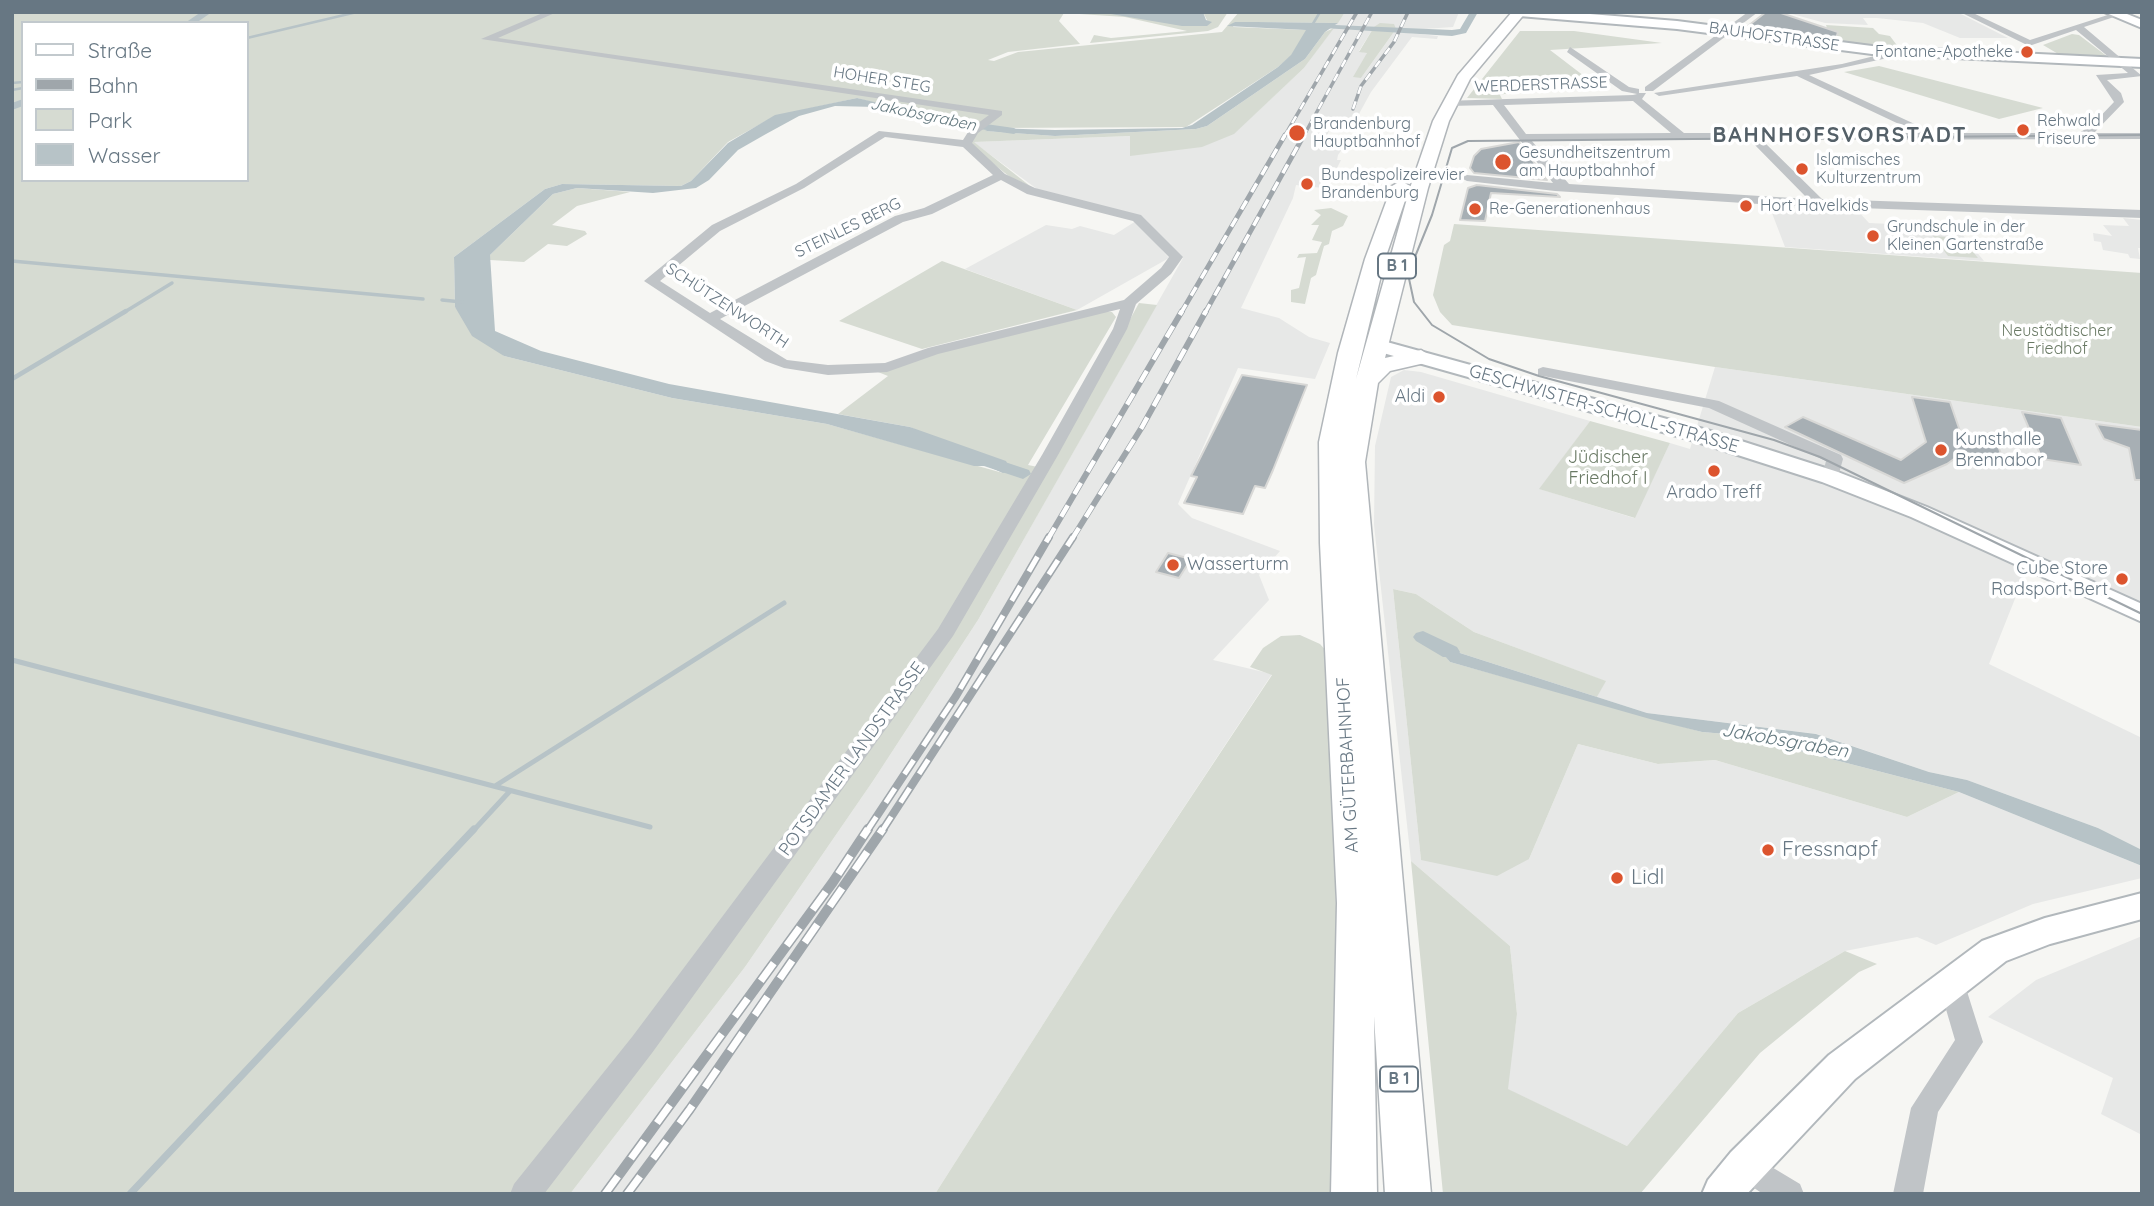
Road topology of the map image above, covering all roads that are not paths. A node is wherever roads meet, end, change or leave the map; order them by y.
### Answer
1 (553, 12) edge
2 (1500, 12) edge
3 (1519, 12) edge
4 (1565, 12) edge
5 (1754, 12) edge
6 (1964, 12) edge
7 (2112, 13) edge
8 (2142, 24) edge
9 (2078, 27) junction
10 (1730, 29) junction
11 (1570, 50) dead end
12 (1903, 52) junction
13 (2119, 62) junction
14 (1453, 65) junction
15 (1472, 67) junction
16 (2140, 73) edge
17 (1798, 74) junction
18 (1644, 93) junction
19 (1439, 95) junction
20 (1497, 103) junction
21 (1523, 136) junction
22 (2081, 136) junction
23 (2142, 136) edge
24 (1682, 137) junction
25 (1753, 137) junction
26 (1936, 137) junction
27 (966, 145) junction
28 (1001, 176) junction
29 (1467, 178) dead end
30 (1565, 187) junction
31 (1819, 202) junction
32 (2142, 214) edge
33 (1132, 299) junction
34 (712, 318) junction
35 (1353, 338) junction
36 (1376, 345) junction
37 (1422, 358) junction
38 (1543, 372) dead end
39 (1367, 381) junction
40 (1830, 477) junction
41 (2142, 614) edge
42 (1352, 618) junction
43 (2142, 906) edge
44 (1951, 982) junction
45 (1734, 1180) edge
46 (525, 1194) edge
47 (1354, 1194) edge
48 (1408, 1194) edge
49 (1789, 1194) edge
50 (1908, 1194) edge

1 - 27 street, HOHER STEG
2 - 14 main road, B 1
3 - 10 street, BAUHOFSTRASSE
3 - 15 main road, B 1
4 - 10 street, BAUHOFSTRASSE
5 - 10 street
6 - 9 street
7 - 8 street
7 - 9 street
9 - 13 street
10 - 12 street, BAUHOFSTRASSE
10 - 18 street
11 - 18 street
12 - 13 street, BAUHOFSTRASSE
12 - 17 street, WERDERSTRASSE
13 - 16 street, BAUHOFSTRASSE
14 - 15 main road
14 - 19 main road, B 1
15 - 19 main road, B 1
16 - 22 street
17 - 18 street, WERDERSTRASSE
17 - 26 street
18 - 20 street, WERDERSTRASSE
18 - 24 street
19 - 20 street, WERDERSTRASSE
19 - 35 main road, B 1
19 - 36 main road, B 1
20 - 21 street
21 - 24 street
21 - 30 street
22 - 23 street
22 - 26 street
24 - 25 street
25 - 26 street
25 - 31 street
27 - 28 street
27 - 34 street, SCHÜTZENWORTH
28 - 33 street
28 - 34 street, STEINLES BERG
29 - 30 street
30 - 31 street
31 - 32 street
33 - 34 street, SCHÜTZENWORTH
33 - 46 street, POTSDAMER LANDSTRASSE
35 - 36 main road
35 - 42 main road, AM GÜTERBAHNHOF / B 1
36 - 37 street, GESCHWISTER-SCHOLL-STRASSE
36 - 39 main road, AM GÜTERBAHNHOF / B 1
37 - 39 main road
37 - 40 street, GESCHWISTER-SCHOLL-STRASSE
38 - 40 street, GESCHWISTER-SCHOLL-STRASSE
39 - 42 main road, AM GÜTERBAHNHOF / B 1
40 - 41 street, GESCHWISTER-SCHOLL-STRASSE
42 - 47 main road, AM GÜTERBAHNHOF
42 - 48 main road, AM GÜTERBAHNHOF / B 1
43 - 44 street
44 - 45 street
44 - 50 street
45 - 49 street

